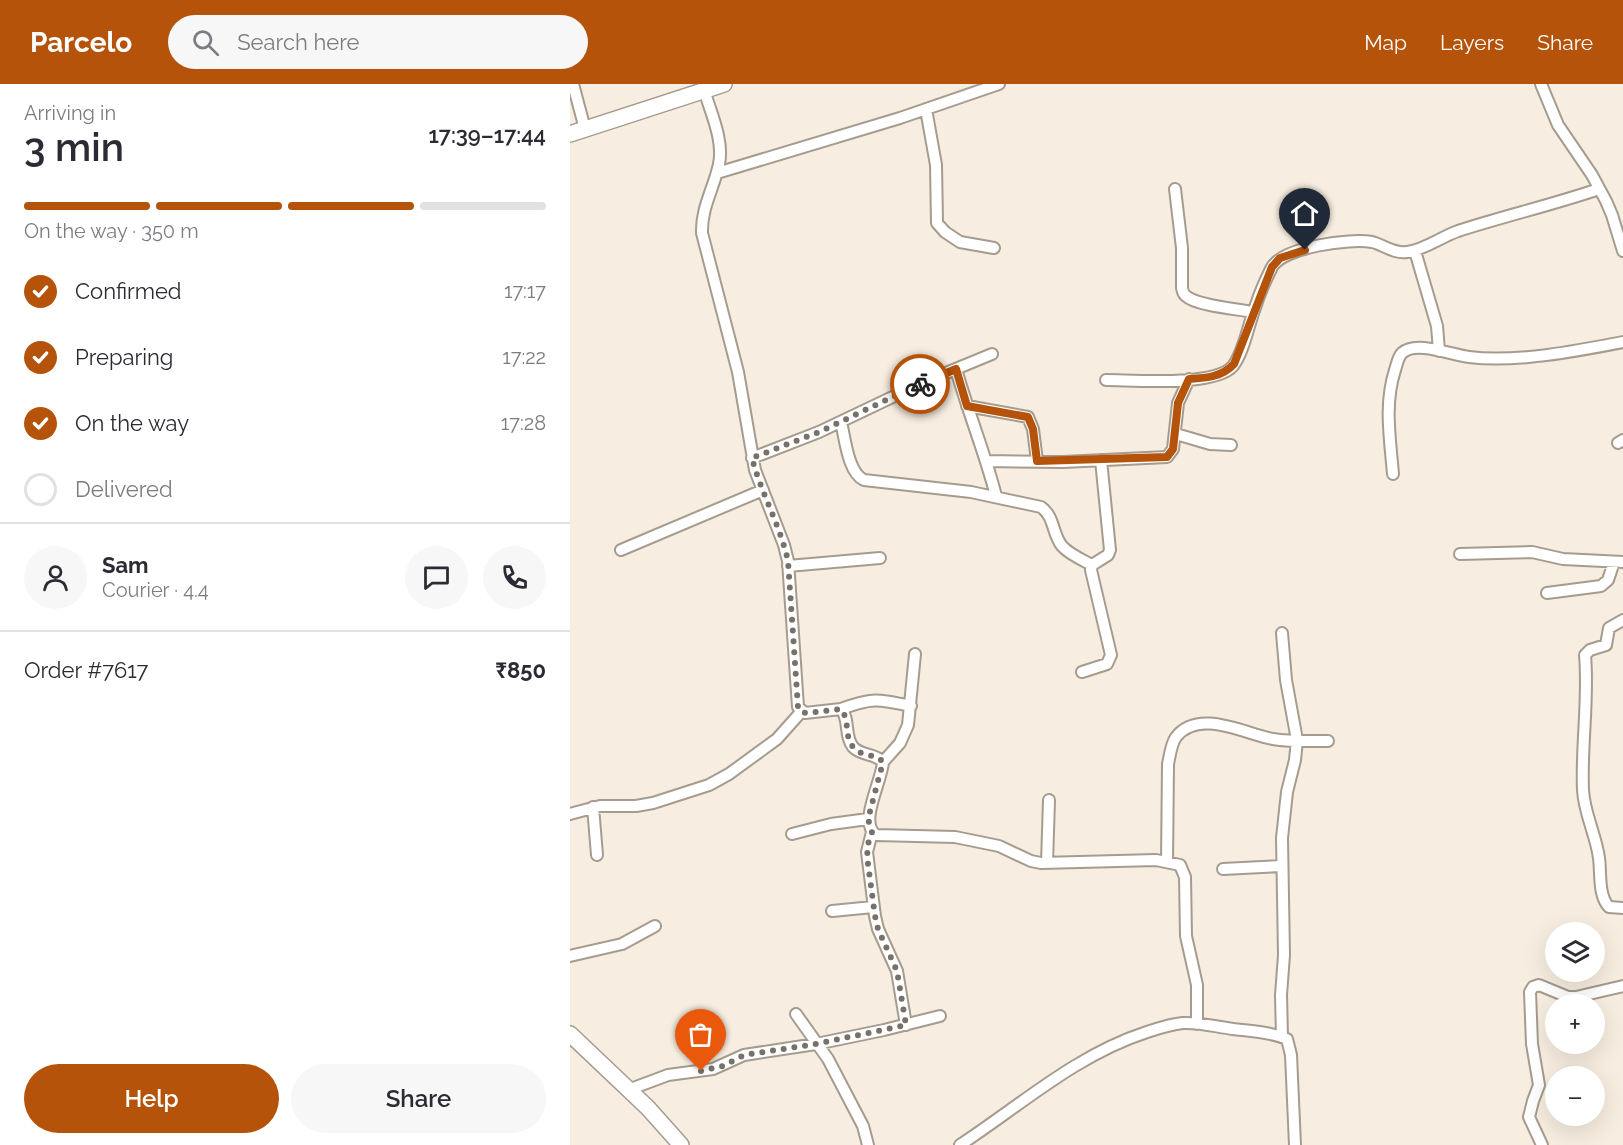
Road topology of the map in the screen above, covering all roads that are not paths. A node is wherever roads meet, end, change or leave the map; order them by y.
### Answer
1 (573, 84) edge
2 (724, 84) edge
3 (999, 84) edge
4 (1541, 84) edge
5 (704, 90) junction
6 (926, 109) junction
7 (585, 129) junction
8 (570, 134) edge
9 (717, 173) junction
10 (1175, 189) dead end
11 (1599, 189) junction
12 (994, 248) dead end
13 (1415, 250) junction
14 (1623, 251) edge
15 (1253, 312) junction
16 (1623, 342) edge
17 (1439, 351) junction
18 (992, 354) dead end
19 (956, 369) junction
20 (1189, 379) junction
21 (1106, 380) dead end
22 (967, 406) junction
23 (841, 422) junction
24 (1176, 434) junction
25 (1231, 444) dead end
26 (752, 458) junction
27 (1101, 460) junction
28 (987, 461) junction
29 (1037, 461) junction
30 (1393, 474) dead end
31 (763, 490) junction
32 (996, 496) junction
33 (621, 550) dead end
34 (1460, 554) dead end
35 (880, 558) dead end
36 (1618, 562) edge
37 (1092, 565) junction
38 (788, 566) junction
39 (1547, 593) dead end
40 (1623, 620) edge
41 (1282, 633) dead end
42 (915, 654) dead end
43 (1082, 672) dead end
44 (911, 706) junction
45 (841, 709) junction
46 (801, 712) junction
47 (1297, 740) junction
48 (1328, 741) dead end
49 (883, 762) junction
50 (1050, 800) dead end
51 (593, 807) junction
52 (570, 814) edge
53 (868, 819) junction
54 (872, 832) junction
55 (792, 834) dead end
56 (597, 855) dead end
57 (1167, 862) junction
58 (1047, 863) junction
59 (1282, 866) junction
60 (1223, 869) dead end
61 (873, 907) junction
62 (1623, 908) edge
63 (832, 911) dead end
64 (655, 926) dead end
65 (570, 956) edge
66 (1623, 986) edge
67 (796, 1014) dead end
68 (940, 1016) dead end
69 (1197, 1024) junction
70 (906, 1025) junction
71 (570, 1034) edge
72 (1282, 1037) junction
73 (816, 1044) junction
74 (628, 1090) junction
75 (681, 1145) edge
76 (868, 1145) edge
77 (960, 1145) edge
78 (1296, 1145) edge
79 (1542, 1145) edge

1 - 7 street
2 - 5 main road
3 - 6 street
4 - 11 street
5 - 7 main road
5 - 9 street
6 - 9 street
6 - 12 street
7 - 8 main road
9 - 26 street
10 - 15 street
11 - 13 street
11 - 14 street
13 - 15 street
13 - 17 street
15 - 20 street
16 - 17 street
17 - 30 street
18 - 19 street
19 - 22 street
19 - 23 street
20 - 21 street
20 - 24 street
22 - 28 street
22 - 29 street
23 - 26 street
23 - 32 street
24 - 25 street
24 - 27 street
26 - 31 street
27 - 29 street
27 - 37 street
28 - 29 street
28 - 32 street
31 - 33 street
31 - 38 street
32 - 37 street
34 - 36 street
35 - 38 street
36 - 39 street
37 - 43 street
38 - 46 street
40 - 62 street
41 - 47 street
42 - 44 street
44 - 45 street
44 - 49 street
45 - 46 street
45 - 49 street
46 - 51 street
47 - 48 street
47 - 57 street
47 - 59 street
49 - 53 street
50 - 58 street
51 - 52 street
51 - 56 street
53 - 54 street
53 - 55 street
54 - 58 street
54 - 61 street
57 - 58 street
57 - 69 street
59 - 60 street
59 - 72 street
61 - 63 street
61 - 70 street
64 - 65 street
66 - 79 street
67 - 73 street
68 - 70 street
69 - 72 street
69 - 77 street
70 - 73 street
71 - 74 main road
72 - 78 street
73 - 74 street
73 - 76 street
74 - 75 main road

